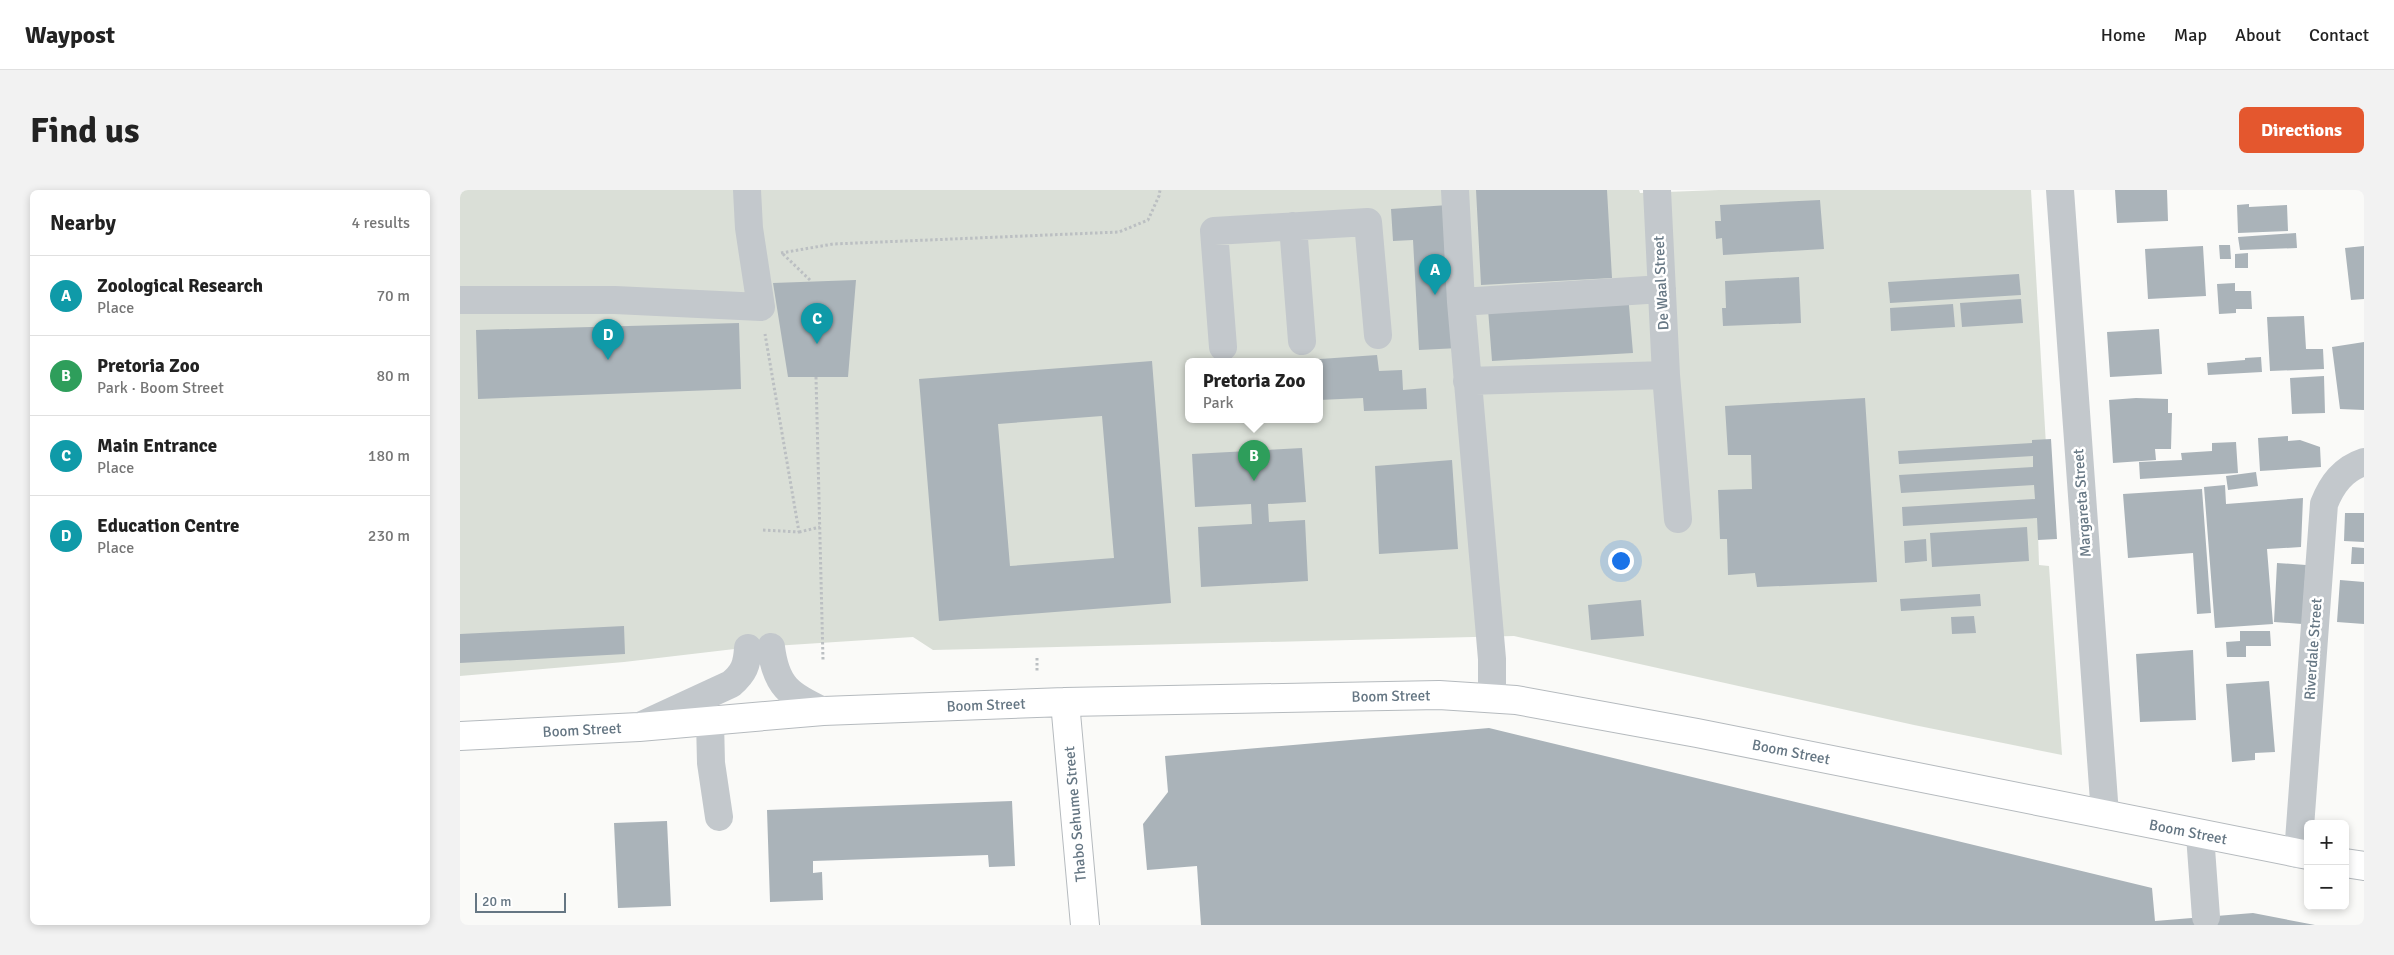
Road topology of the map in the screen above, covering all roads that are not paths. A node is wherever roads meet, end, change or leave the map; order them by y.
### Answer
1 (747, 190) edge
2 (1455, 190) edge
3 (1657, 190) edge
4 (2060, 190) edge
5 (1293, 226) junction
6 (1662, 289) junction
7 (460, 300) edge
8 (1461, 302) junction
9 (1378, 335) dead end
10 (1302, 341) dead end
11 (1223, 347) dead end
12 (1666, 375) junction
13 (1467, 381) junction
14 (2364, 462) edge
15 (1678, 519) dead end
16 (1492, 698) junction
17 (1065, 702) junction
18 (823, 711) junction
19 (710, 721) junction
20 (639, 727) junction
21 (460, 736) edge
22 (2105, 815) junction
23 (719, 817) dead end
24 (2200, 835) junction
25 (2303, 854) edge
26 (2349, 864) edge
27 (2364, 866) edge
28 (2206, 917) dead end
29 (1085, 925) edge

1 - 7 street
2 - 8 street
3 - 6 street, De Waal Street
4 - 22 street, Margareta Street
5 - 9 street
5 - 10 street
5 - 11 street
6 - 8 street
6 - 12 street, De Waal Street
8 - 13 street
12 - 13 street
12 - 15 street, De Waal Street
13 - 16 street
14 - 25 street, Riverdale Street
16 - 17 main road, Boom Street
16 - 22 main road, Boom Street
17 - 18 main road, Boom Street
17 - 29 main road, Thabo Sehume Street
18 - 19 main road, Boom Street
18 - 20 street
19 - 20 main road, Boom Street
19 - 23 street
20 - 21 main road, Boom Street
22 - 24 main road, Boom Street
24 - 25 main road, Boom Street
24 - 28 street
26 - 27 main road

